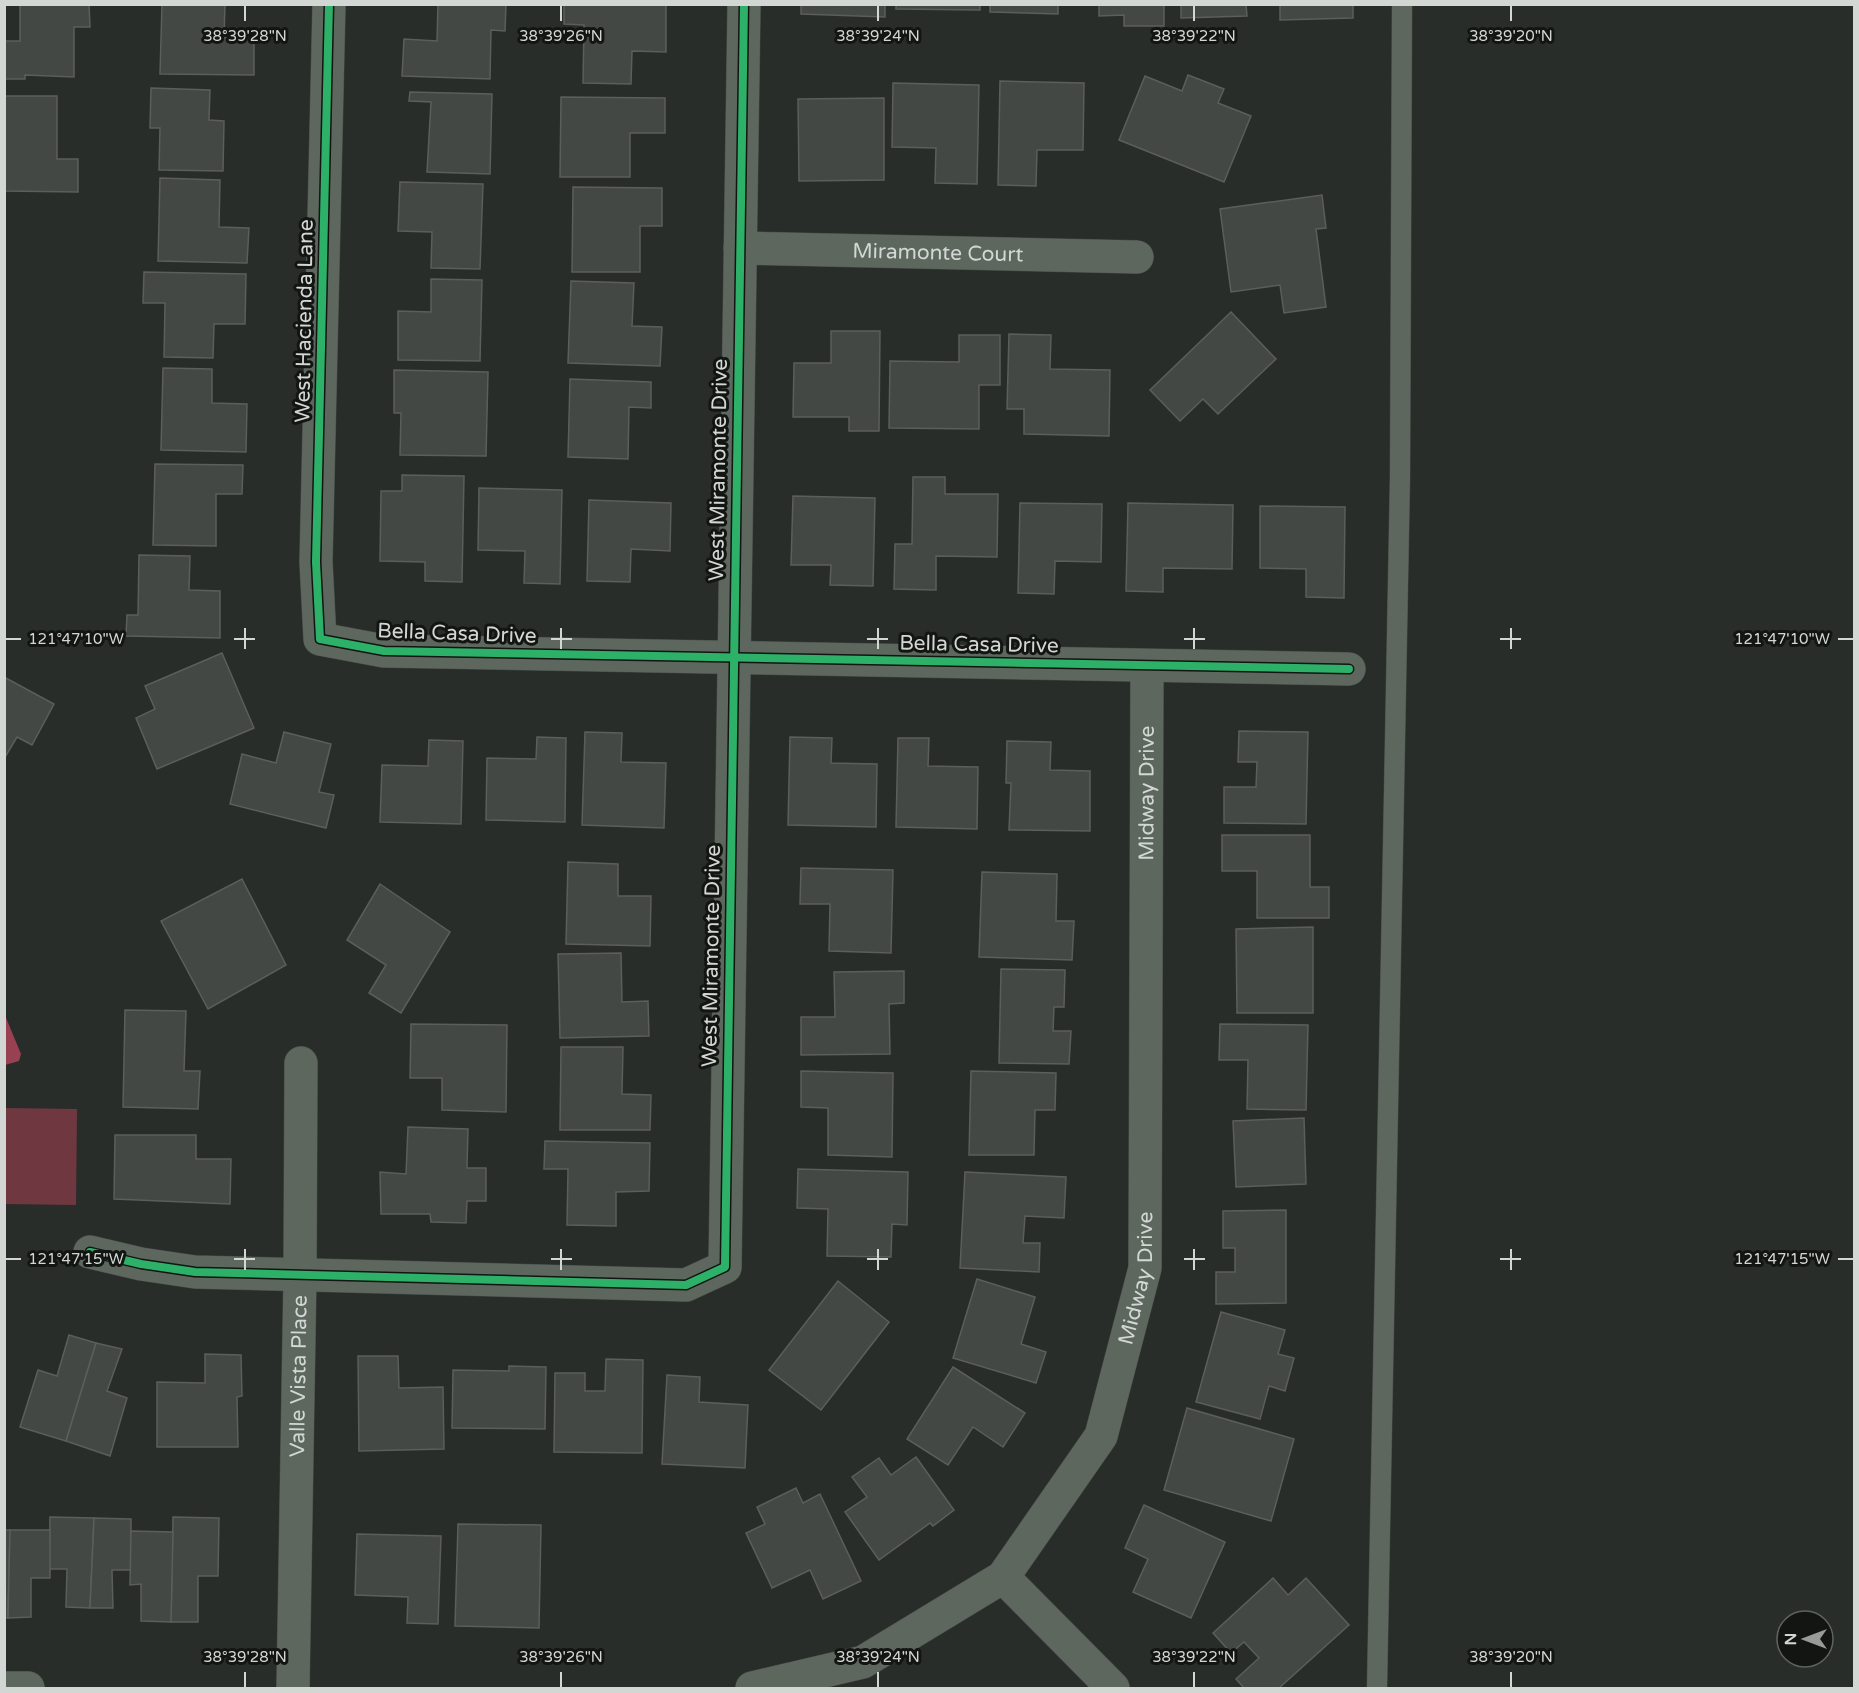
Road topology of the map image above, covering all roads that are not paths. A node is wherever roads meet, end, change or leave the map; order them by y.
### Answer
1 (329, 4) edge
2 (744, 4) edge
3 (1402, 4) edge
4 (740, 248) junction
5 (1137, 257) dead end
6 (320, 639) joint
7 (732, 657) junction
8 (1148, 666) junction
9 (1349, 669) dead end
10 (301, 1063) dead end
11 (90, 1251) dead end
12 (300, 1275) junction
13 (1003, 1577) junction
14 (4, 1688) edge
15 (28, 1689) edge
16 (292, 1689) edge
17 (752, 1689) edge
18 (1113, 1689) edge
19 (1377, 1689) edge

1 - 6 street, West Hacienda Lane
2 - 4 street, West Miramonte Drive
3 - 19 lane
4 - 5 street, Miramonte Court
4 - 7 street, West Miramonte Drive
6 - 7 street, Bella Casa Drive
7 - 8 street, Bella Casa Drive
7 - 12 street, West Miramonte Drive
8 - 9 street, Bella Casa Drive
8 - 13 street, Midway Drive
10 - 12 street, Valle Vista Place
11 - 12 street, West Miramonte Drive
12 - 16 street, Valle Vista Place
13 - 17 street, Midway Drive
13 - 18 street
14 - 15 street

